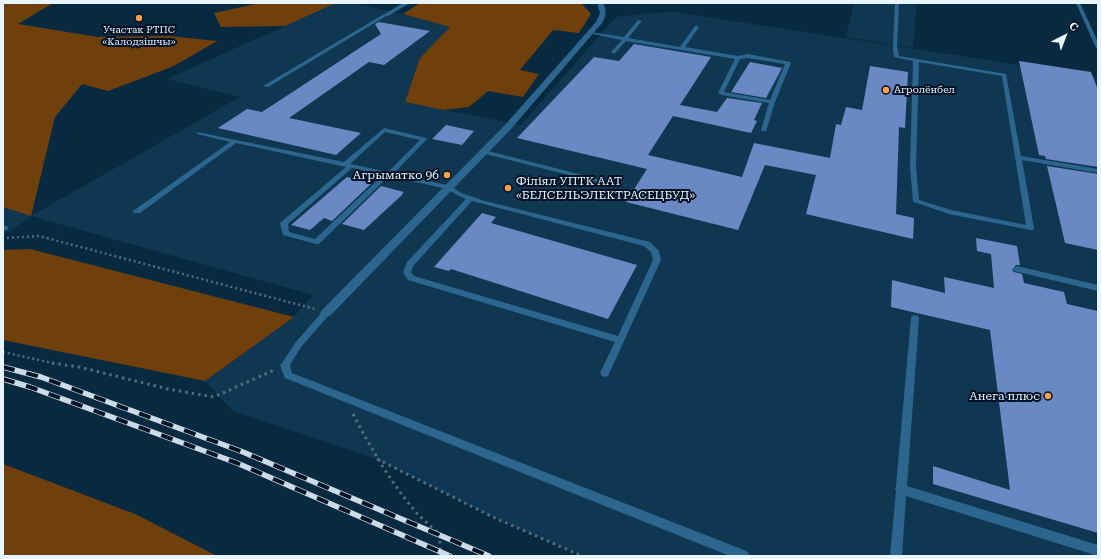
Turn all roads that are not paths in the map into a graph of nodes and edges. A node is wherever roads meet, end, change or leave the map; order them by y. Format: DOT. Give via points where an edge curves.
graph roads {
  1 [pos="407,3"];
  2 [pos="600,3"];
  3 [pos="897,3"];
  4 [pos="1078,3"];
  5 [pos="386,15"];
  6 [pos="640,22"];
  7 [pos="697,27"];
  8 [pos="590,33"];
  9 [pos="625,39"];
  10 [pos="1098,48"];
  11 [pos="681,49"];
  12 [pos="614,52"];
  13 [pos="738,58"];
  14 [pos="916,60"];
  15 [pos="266,86"];
  16 [pos="772,102"];
  17 [pos="764,130"];
  18 [pos="199,133"];
  19 [pos="235,141"];
  20 [pos="484,152"];
  21 [pos="1017,157"];
  22 [pos="348,165"];
  23 [pos="1098,171"];
  24 [pos="389,174"];
  25 [pos="612,184"];
  26 [pos="449,187"];
  27 [pos="471,198"];
  28 [pos="137,211"];
  29 [pos="1018,269"];
  30 [pos="1098,288"];
  31 [pos="326,312"];
  32 [pos="915,318"];
  33 [pos="619,340"];
  34 [pos="605,374"];
  35 [pos="900,489"];
  36 [pos="1098,551"];
  37 [pos="744,556"];
  38 [pos="896,556"];
  1 -- 5 [label="street"];
  2 -- 8 [label="street" via="604,9 604,16"];
  3 -- 14 [label="lane" via="897,57"];
  4 -- 10 [label="lane"];
  5 -- 15 [label="lane"];
  6 -- 9 [label="lane"];
  7 -- 11 [label="lane"];
  8 -- 9 [label="lane"];
  8 -- 20 [label="street"];
  9 -- 11 [label="lane"];
  9 -- 12 [label="lane"];
  11 -- 13 [label="lane"];
  13 -- 16 [label="lane" via="721,93"];
  13 -- 16 [label="lane" via="748,56 788,63"];
  14 -- 21 [label="lane" via="1004,75"];
  14 -- 21 [label="lane" via="913,167 916,201 949,212 1030,228"];
  16 -- 17 [label="lane"];
  18 -- 19 [label="lane"];
  19 -- 22 [label="lane"];
  19 -- 28 [label="lane"];
  20 -- 25 [label="lane"];
  20 -- 26 [label="street"];
  21 -- 23 [label="lane"];
  22 -- 24 [label="lane"];
  22 -- 24 [label="lane" via="384,130 424,139"];
  22 -- 24 [label="lane" via="284,223 286,232 316,242"];
  24 -- 26 [label="lane"];
  26 -- 27 [label="lane"];
  26 -- 31 [label="street"];
  27 -- 33 [label="lane" via="647,244 655,251 657,260"];
  27 -- 33 [label="lane" via="410,264 407,272 411,278"];
  29 -- 30 [label="lane"];
  31 -- 37 [label="lane" via="284,365 288,375"];
  32 -- 35 [label="lane"];
  33 -- 34 [label="lane"];
  35 -- 36 [label="lane"];
  35 -- 38 [label="lane"];
}
